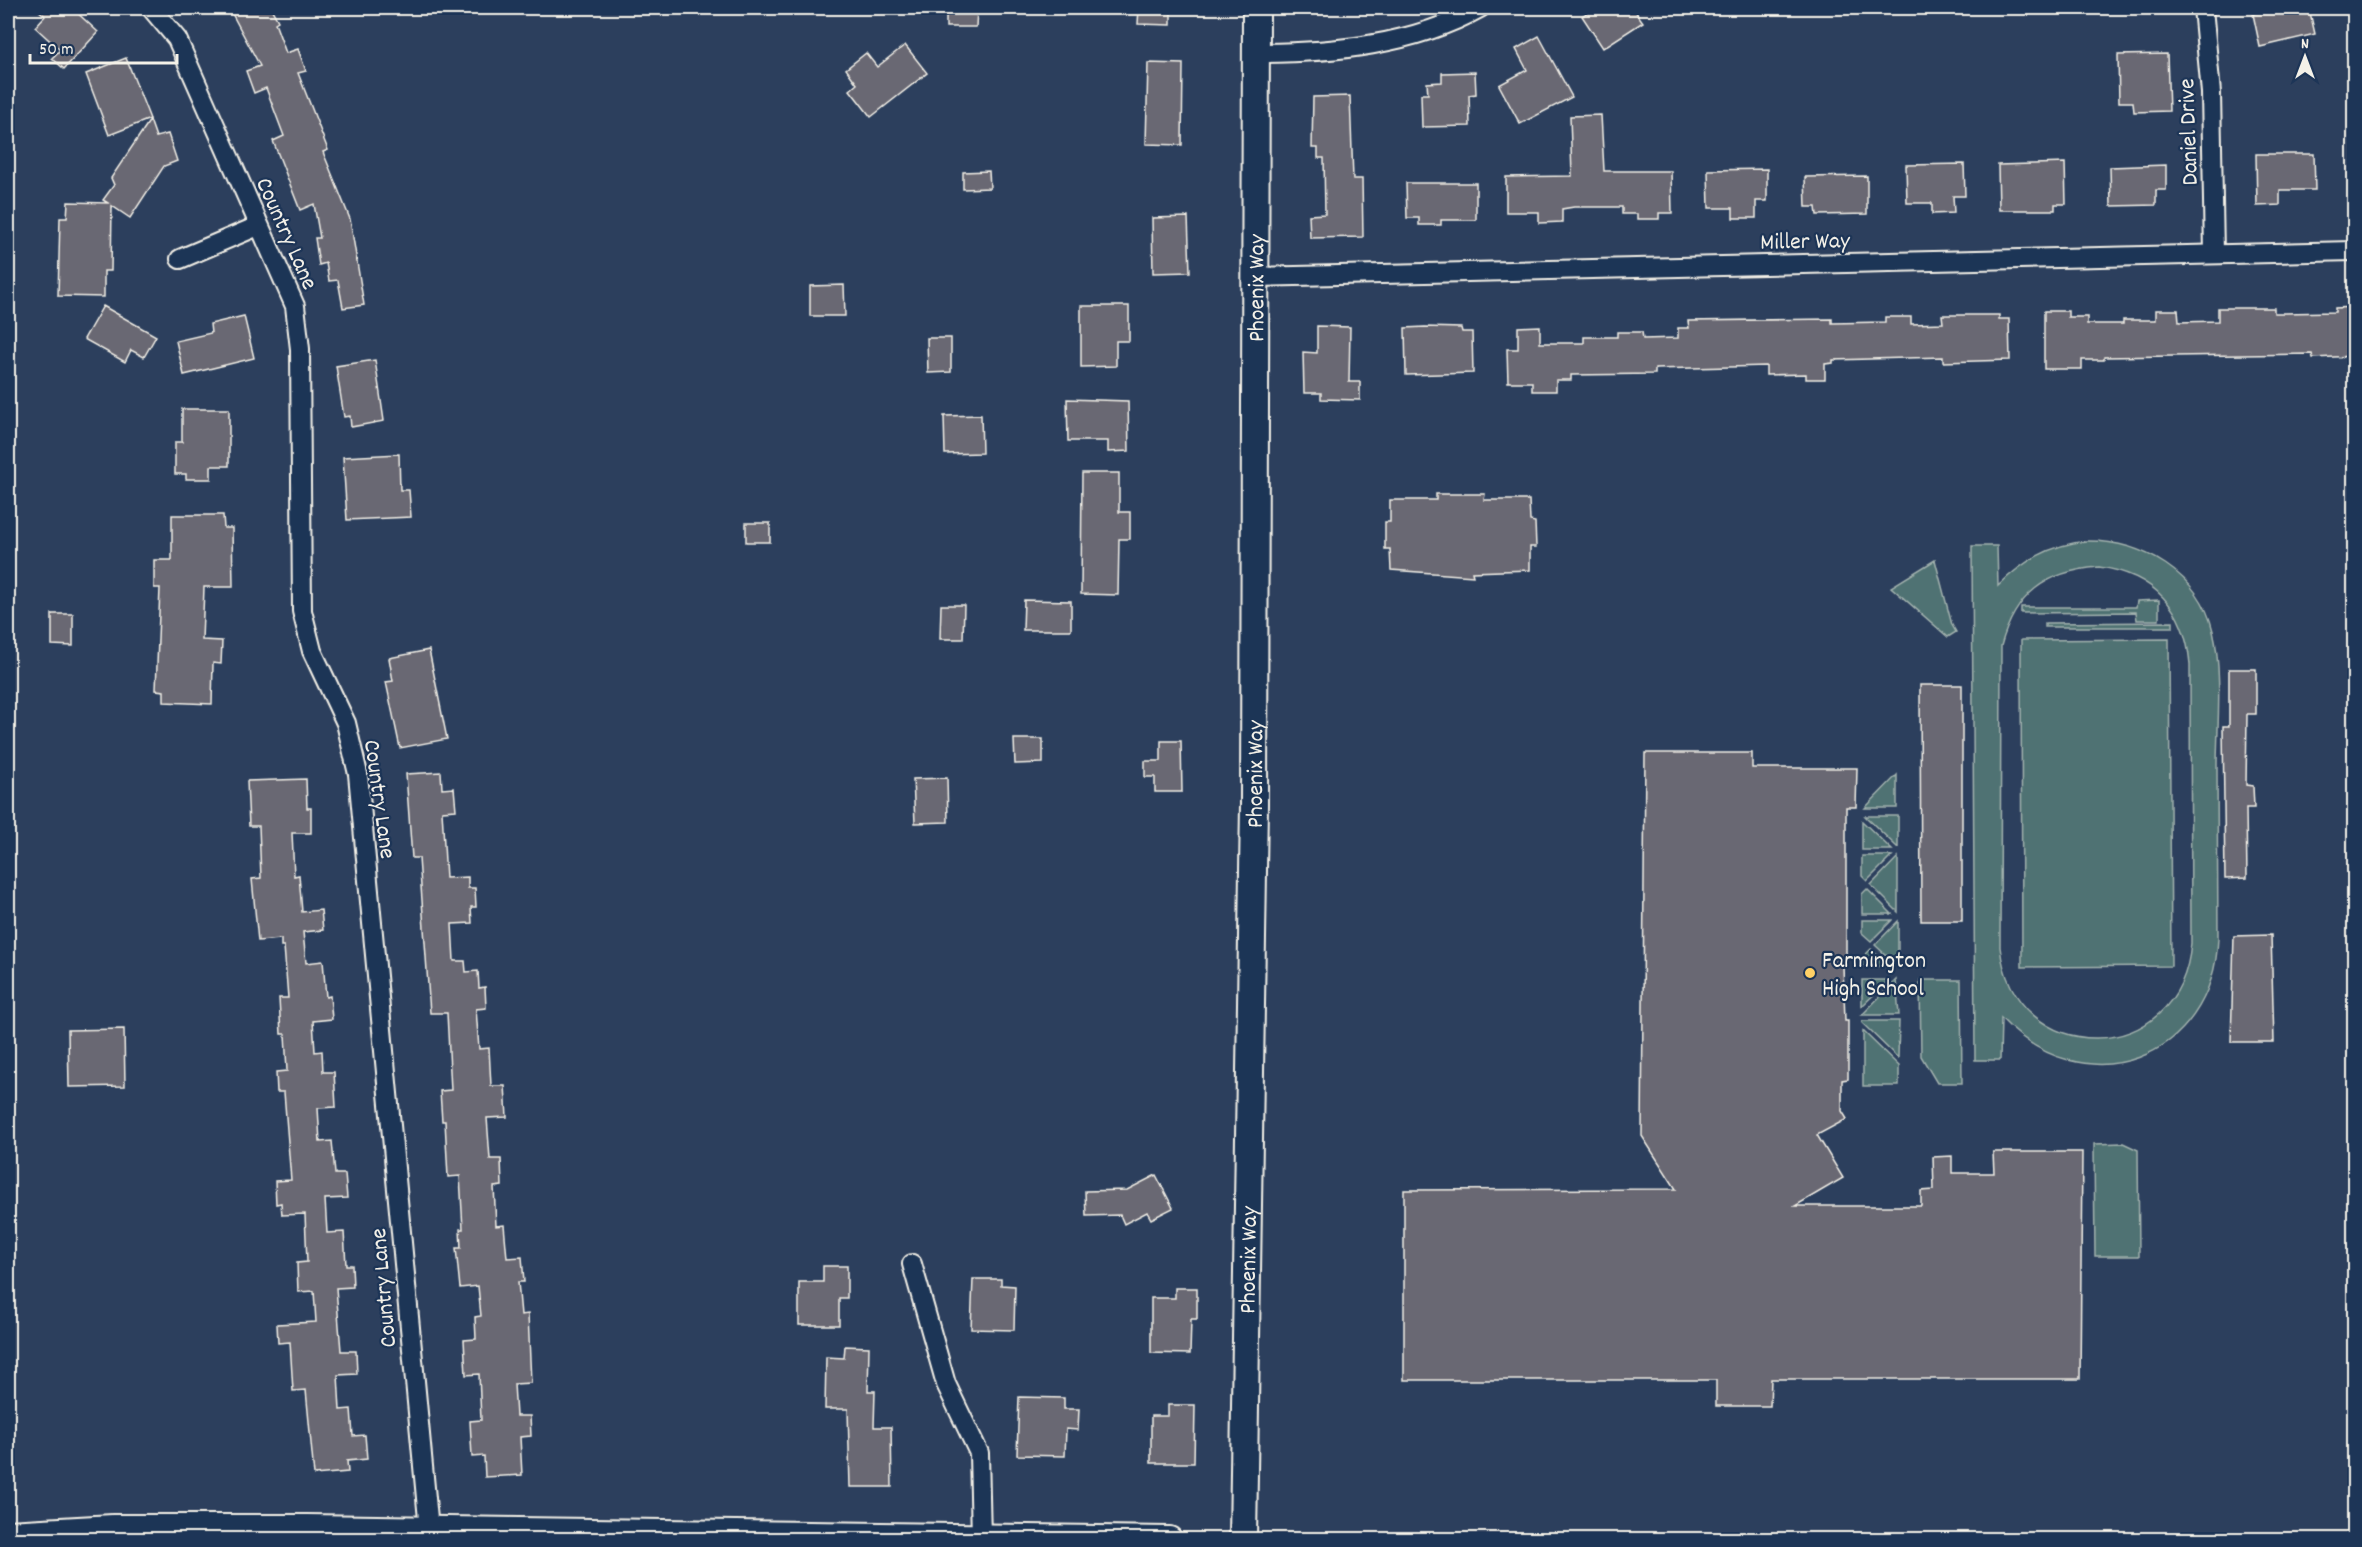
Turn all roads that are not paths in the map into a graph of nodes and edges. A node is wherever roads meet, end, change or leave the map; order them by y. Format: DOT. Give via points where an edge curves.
graph roads {
  1 [pos="151,8"];
  2 [pos="1256,8"];
  3 [pos="1480,8"];
  4 [pos="2203,8"];
  5 [pos="1257,53"];
  6 [pos="258,226"];
  7 [pos="2355,251"];
  8 [pos="2214,254"];
  9 [pos="180,259"];
  10 [pos="1256,277"];
  11 [pos="912,1264"];
  12 [pos="429,1530"];
  13 [pos="8,1534"];
  14 [pos="608,1537"];
  15 [pos="981,1538"];
  16 [pos="1169,1539"];
  17 [pos="1243,1539"];
  1 -- 6 [label="street, Country Lane" via="177,39"];
  2 -- 5 [label="street, Phoenix Way"];
  3 -- 5 [label="street" via="1450,25 1367,45"];
  4 -- 8 [label="street, Daniel Drive" via="2211,93"];
  5 -- 10 [label="street, Phoenix Way"];
  6 -- 9 [label="street"];
  6 -- 12 [label="street, Country Lane" via="295,306 300,349 302,611 312,651 346,723 358,774"];
  7 -- 8 [label="street, Miller Way"];
  8 -- 10 [label="street, Miller Way"];
  10 -- 17 [label="street, Phoenix Way" via="1254,792"];
  11 -- 15 [label="street" via="946,1384 979,1453"];
  12 -- 13 [label="street" via="113,1528"];
  12 -- 14 [label="street"];
  14 -- 15 [label="street"];
  15 -- 16 [label="street"];
}
